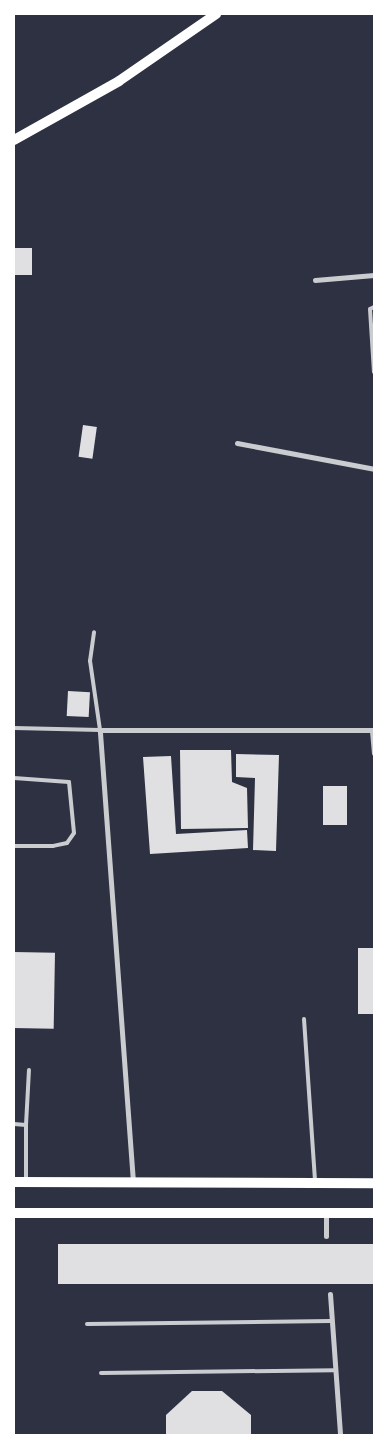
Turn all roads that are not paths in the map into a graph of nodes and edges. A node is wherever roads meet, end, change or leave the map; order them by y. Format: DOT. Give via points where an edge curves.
graph roads {
  1 [pos="216,14"];
  2 [pos="14,140"];
  3 [pos="374,275"];
  4 [pos="315,280"];
  5 [pos="374,306"];
  6 [pos="374,372"];
  7 [pos="237,443"];
  8 [pos="374,469"];
  9 [pos="94,632"];
  10 [pos="14,728"];
  11 [pos="100,730"];
  12 [pos="373,730"];
  13 [pos="374,754"];
  14 [pos="14,778"];
  15 [pos="14,846"];
  16 [pos="304,1019"];
  17 [pos="30,1070"];
  18 [pos="14,1124"];
  19 [pos="26,1125"];
  20 [pos="14,1182"];
  21 [pos="26,1182"];
  22 [pos="133,1182"];
  23 [pos="315,1183"];
  24 [pos="374,1183"];
  25 [pos="14,1212"];
  26 [pos="326,1213"];
  27 [pos="374,1213"];
  28 [pos="326,1236"];
  29 [pos="330,1294"];
  30 [pos="331,1321"];
  31 [pos="87,1324"];
  32 [pos="335,1370"];
  33 [pos="101,1372"];
  34 [pos="340,1435"];
  1 -- 2 [label="main road" via="119,81"];
  3 -- 4 [label="street"];
  5 -- 6 [label="lane" via="370,308"];
  7 -- 8 [label="street"];
  9 -- 11 [label="lane" via="90,661"];
  10 -- 11 [label="lane"];
  11 -- 12 [label="street"];
  11 -- 22 [label="street"];
  12 -- 13 [label="lane"];
  14 -- 15 [label="lane" via="69,782 74,833 67,843"];
  16 -- 23 [label="lane"];
  17 -- 19 [label="lane"];
  18 -- 19 [label="lane"];
  19 -- 21 [label="lane"];
  20 -- 21 [label="main road"];
  21 -- 22 [label="main road"];
  22 -- 23 [label="main road"];
  23 -- 24 [label="main road"];
  25 -- 26 [label="main road"];
  26 -- 27 [label="main road"];
  26 -- 28 [label="street"];
  29 -- 30 [label="street"];
  30 -- 31 [label="lane"];
  30 -- 32 [label="street"];
  32 -- 33 [label="lane"];
  32 -- 34 [label="street"];
}
